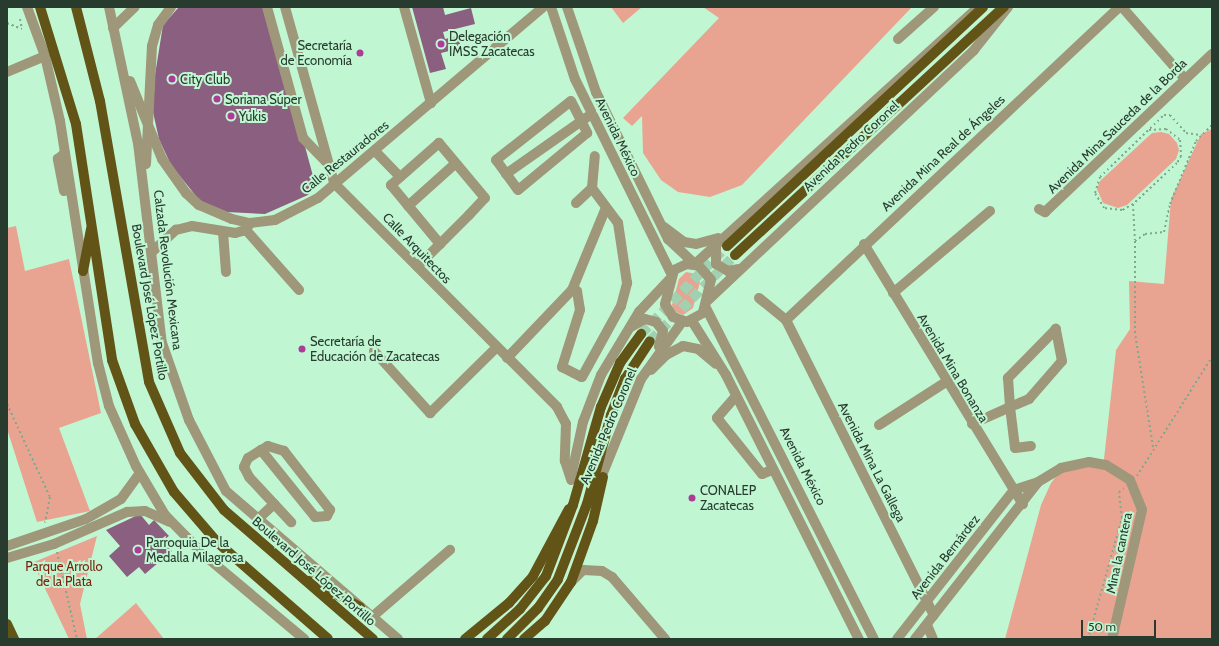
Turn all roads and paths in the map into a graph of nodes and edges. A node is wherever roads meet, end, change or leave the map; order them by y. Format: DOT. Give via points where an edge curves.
graph roads {
  1 [pos="26,7"];
  2 [pos="40,7"];
  3 [pos="76,7"];
  4 [pos="109,7"];
  5 [pos="135,7"];
  6 [pos="171,7"];
  7 [pos="267,7"];
  8 [pos="285,7"];
  9 [pos="404,7"];
  10 [pos="543,7"];
  11 [pos="551,7"];
  12 [pos="567,7"];
  13 [pos="934,7"];
  14 [pos="978,7"];
  15 [pos="983,7"];
  16 [pos="1004,7"];
  17 [pos="1008,7"];
  18 [pos="1120,7"];
  19 [pos="7,23"];
  20 [pos="114,28"];
  21 [pos="22,29"];
  22 [pos="898,40"];
  23 [pos="119,53"];
  24 [pos="1212,54"];
  25 [pos="45,56"];
  26 [pos="7,72"];
  27 [pos="1185,79"];
  28 [pos="431,103"];
  29 [pos="592,115"];
  30 [pos="581,120"];
  31 [pos="146,123"];
  32 [pos="1212,125"];
  33 [pos="1149,130"];
  34 [pos="1200,135"];
  35 [pos="375,151"];
  36 [pos="594,156"];
  37 [pos="456,163"];
  38 [pos="329,166"];
  39 [pos="506,174"];
  40 [pos="400,177"];
  41 [pos="334,183"];
  42 [pos="144,186"];
  43 [pos="592,188"];
  44 [pos="576,203"];
  45 [pos="1132,204"];
  46 [pos="408,206"];
  47 [pos="605,210"];
  48 [pos="1039,210"];
  49 [pos="990,211"];
  50 [pos="92,219"];
  51 [pos="661,224"];
  52 [pos="248,226"];
  53 [pos="732,227"];
  54 [pos="223,232"];
  55 [pos="1135,241"];
  56 [pos="724,242"];
  57 [pos="440,244"];
  58 [pos="864,244"];
  59 [pos="152,252"];
  60 [pos="735,255"];
  61 [pos="695,264"];
  62 [pos="417,266"];
  63 [pos="738,269"];
  64 [pos="83,271"];
  65 [pos="226,272"];
  66 [pos="671,277"];
  67 [pos="299,290"];
  68 [pos="572,290"];
  69 [pos="893,293"];
  70 [pos="760,298"];
  71 [pos="706,304"];
  72 [pos="786,320"];
  73 [pos="687,321"];
  74 [pos="624,334"];
  75 [pos="641,334"];
  76 [pos="650,341"];
  77 [pos="496,348"];
  78 [pos="374,351"];
  79 [pos="1212,357"];
  80 [pos="507,358"];
  81 [pos="652,359"];
  82 [pos="726,375"];
  83 [pos="641,379"];
  84 [pos="946,382"];
  85 [pos="736,396"];
  86 [pos="7,404"];
  87 [pos="1010,407"];
  88 [pos="972,424"];
  89 [pos="879,425"];
  90 [pos="1031,446"];
  91 [pos="1153,447"];
  92 [pos="261,450"];
  93 [pos="772,470"];
  94 [pos="140,473"];
  95 [pos="603,477"];
  96 [pos="571,480"];
  97 [pos="1038,482"];
  98 [pos="1129,485"];
  99 [pos="1014,490"];
  100 [pos="576,493"];
  101 [pos="274,504"];
  102 [pos="587,504"];
  103 [pos="1022,504"];
  104 [pos="573,505"];
  105 [pos="258,519"];
  106 [pos="291,522"];
  107 [pos="172,523"];
  108 [pos="45,535"];
  109 [pos="7,546"];
  110 [pos="49,546"];
  111 [pos="450,550"];
  112 [pos="7,558"];
  113 [pos="280,561"];
  114 [pos="570,582"];
  115 [pos="927,601"];
  116 [pos="360,607"];
  117 [pos="934,616"];
  118 [pos="303,617"];
  119 [pos="372,617"];
  120 [pos="7,624"];
  121 [pos="927,625"];
  122 [pos="14,639"];
  123 [pos="78,639"];
  124 [pos="304,639"];
  125 [pos="320,639"];
  126 [pos="328,639"];
  127 [pos="373,639"];
  128 [pos="398,639"];
  129 [pos="465,639"];
  130 [pos="486,639"];
  131 [pos="507,639"];
  132 [pos="524,639"];
  133 [pos="665,639"];
  134 [pos="859,639"];
  135 [pos="874,639"];
  136 [pos="897,639"];
  137 [pos="915,639"];
  138 [pos="933,639"];
  139 [pos="1088,639"];
  140 [pos="1112,639"];
  1 -- 25 [label="street"];
  2 -- 50 [label="main road" via="76,124"];
  3 -- 113 [label="main road, Boulevard José López Portillo" via="100,101 150,382 180,453 224,510"];
  4 -- 20 [label="street, Calzada Revolución Mexicana"];
  5 -- 20 [label="street"];
  6 -- 31 [label="street" via="158,25 152,46"];
  7 -- 38 [label="street" via="303,138"];
  8 -- 38 [label="street, Calle Arquitectos"];
  9 -- 28 [label="street"];
  10 -- 28 [label="street, Calle Restauradores"];
  11 -- 29 [label="street, Avenida México" via="561,47"];
  12 -- 51 [label="street, Avenida México" via="596,92"];
  13 -- 22 [label="street"];
  14 -- 53 [label="street, Avenida Pedro Coronel"];
  15 -- 56 [label="main road, Avenida Pedro Coronel"];
  16 -- 60 [label="main road, Avenida Pedro Coronel"];
  17 -- 63 [label="street, Avenida Pedro Coronel" via="974,50"];
  18 -- 27 [label="street"];
  18 -- 58 [label="street, Avenida Mina Real de Ángeles"];
  19 -- 21 [label="path"];
  20 -- 23 [label="street, Calzada Revolución Mexicana"];
  23 -- 31 [label="street, Calle Restauradores"];
  23 -- 42 [label="street, Calzada Revolución Mexicana"];
  24 -- 27 [label="street, Avenida Mina Sauceda de la Borda"];
  25 -- 26 [label="street"];
  25 -- 64 [label="street" via="65,153"];
  27 -- 48 [label="street, Avenida Mina Sauceda de la Borda" via="1045,212"];
  28 -- 35 [label="street, Calle Restauradores"];
  29 -- 30 [label="street"];
  29 -- 66 [label="street, Avenida México"];
  30 -- 39 [label="street"];
  30 -- 39 [label="street" via="587,133 518,190"];
  30 -- 39 [label="street" via="571,101 496,160"];
  31 -- 42 [label="street"];
  31 -- 52 [label="street, Calle Restauradores" via="162,159 186,193 214,213"];
  32 -- 34 [label="path"];
  33 -- 34 [label="path" via="1167,114 1186,133"];
  33 -- 45 [label="path" via="1166,128 1174,133 1180,140 1182,156"];
  33 -- 45 [label="path" via="1095,185 1098,201 1104,208 1122,210"];
  34 -- 55 [label="path" via="1170,204 1166,228 1160,234 1138,237"];
  35 -- 40 [label="street"];
  35 -- 41 [label="street, Calle Restauradores"];
  36 -- 43 [label="street"];
  37 -- 40 [label="street" via="439,143"];
  37 -- 46 [label="street"];
  37 -- 57 [label="street" via="485,198"];
  38 -- 41 [label="street, Calle Arquitectos"];
  40 -- 46 [label="street" via="391,185"];
  41 -- 52 [label="street, Calle Restauradores" via="298,210 275,220"];
  41 -- 62 [label="street, Calle Arquitectos"];
  42 -- 59 [label="street, Calzada Revolución Mexicana"];
  43 -- 44 [label="street"];
  43 -- 47 [label="street"];
  45 -- 55 [label="path"];
  46 -- 57 [label="street"];
  47 -- 68 [label="street"];
  47 -- 68 [label="street" via="618,223 627,283 621,306 582,378 562,367 580,310 577,291"];
  49 -- 69 [label="street"];
  50 -- 64 [label="main road"];
  50 -- 118 [label="main road" via="112,360 135,424 174,492 212,537"];
  51 -- 53 [label="street" via="672,235 696,244 709,243"];
  51 -- 61 [label="street, Avenida México" via="673,247"];
  52 -- 54 [label="street"];
  52 -- 67 [label="street"];
  53 -- 56 [label="street, Avenida Pedro Coronel"];
  54 -- 59 [label="street" via="192,226 176,230"];
  54 -- 65 [label="street"];
  55 -- 91 [label="path" via="1135,333"];
  56 -- 61 [label="street, Avenida Pedro Coronel"];
  56 -- 63 [label="street" via="714,250 716,264 728,272"];
  57 -- 62 [label="street"];
  58 -- 69 [label="street, Avenida Mina Bonanza"];
  58 -- 72 [label="street, Avenida Mina Real de Ángeles"];
  59 -- 105 [label="street, Calzada Revolución Mexicana" via="162,343 173,380 217,478"];
  61 -- 66 [label="street" via="676,267"];
  61 -- 71 [label="street" via="711,280"];
  62 -- 77 [label="street, Calle Arquitectos"];
  63 -- 71 [label="street, Avenida Pedro Coronel"];
  64 -- 94 [label="street" via="98,363 109,406"];
  66 -- 73 [label="street" via="665,304 673,317"];
  66 -- 74 [label="street, Avenida Pedro Coronel"];
  68 -- 80 [label="street"];
  69 -- 84 [label="street, Avenida Mina Bonanza"];
  70 -- 72 [label="street"];
  71 -- 73 [label="street" via="703,313"];
  71 -- 135 [label="street, Avenida México"];
  72 -- 115 [label="street, Avenida Mina La Gallega"];
  73 -- 81 [label="street, Avenida Pedro Coronel"];
  73 -- 82 [label="street"];
  74 -- 81 [label="street" via="639,321 656,322 663,335"];
  74 -- 96 [label="street, Avenida Pedro Coronel" via="590,400"];
  75 -- 100 [label="main road, Avenida Pedro Coronel" via="620,363 601,407"];
  76 -- 102 [label="main road, Avenida Pedro Coronel" via="625,379 611,415"];
  77 -- 78 [label="street" via="430,412"];
  77 -- 80 [label="street, Calle Arquitectos"];
  79 -- 91 [label="path"];
  80 -- 96 [label="street, Calle Arquitectos" via="557,407 566,424 565,462"];
  81 -- 83 [label="street, Avenida Pedro Coronel"];
  82 -- 83 [label="street" via="704,353 683,346 666,355"];
  82 -- 85 [label="street"];
  83 -- 95 [label="street, Avenida Pedro Coronel"];
  84 -- 88 [label="street, Avenida Mina Bonanza"];
  84 -- 89 [label="street"];
  85 -- 93 [label="street"];
  85 -- 93 [label="street" via="717,418 762,474"];
  86 -- 108 [label="path" via="50,497"];
  87 -- 87 [label="street" via="1029,399 1062,361 1056,329 1008,378"];
  87 -- 88 [label="street"];
  87 -- 90 [label="street" via="1014,448"];
  88 -- 99 [label="street, Avenida Mina Bonanza"];
  91 -- 98 [label="path"];
  92 -- 92 [label="street" via="277,446 284,451 327,504 327,516 315,517"];
  92 -- 101 [label="street" via="248,458 244,467 249,477"];
  93 -- 134 [label="street"];
  94 -- 107 [label="street"];
  94 -- 108 [label="street" via="121,499 86,519"];
  95 -- 102 [label="street, Avenida Pedro Coronel"];
  95 -- 114 [label="main road" via="593,521"];
  96 -- 100 [label="street, Avenida Pedro Coronel"];
  97 -- 98 [label="street, Mina la cantera" via="1061,468 1089,462 1119,471"];
  97 -- 99 [label="street"];
  97 -- 103 [label="street"];
  98 -- 139 [label="path" via="1119,492 1122,518"];
  98 -- 140 [label="street, Mina la cantera" via="1142,510 1141,524"];
  99 -- 103 [label="street, Avenida Mina Bonanza"];
  99 -- 115 [label="street, Avenida Bernárdez"];
  100 -- 104 [label="main road, Avenida Pedro Coronel"];
  101 -- 105 [label="street"];
  101 -- 106 [label="street"];
  102 -- 131 [label="main road, Avenida Pedro Coronel" via="558,579"];
  103 -- 117 [label="street"];
  104 -- 129 [label="main road" via="561,520 533,576 509,602"];
  104 -- 130 [label="main road, Avenida Pedro Coronel" via="546,576 506,622"];
  105 -- 116 [label="street, Calzada Revolución Mexicana"];
  107 -- 110 [label="street" via="145,512 127,512"];
  107 -- 124 [label="street"];
  108 -- 109 [label="street"];
  108 -- 110 [label="street"];
  110 -- 112 [label="street"];
  110 -- 123 [label="path" via="62,562"];
  111 -- 119 [label="street"];
  113 -- 116 [label="main road"];
  113 -- 127 [label="main road, Boulevard José López Portillo"];
  114 -- 132 [label="main road" via="545,622"];
  114 -- 133 [label="street" via="583,570 602,571 612,578"];
  115 -- 117 [label="street, Avenida Mina La Gallega"];
  115 -- 136 [label="street, Avenida Bernárdez"];
  116 -- 119 [label="street, Calzada Revolución Mexicana"];
  117 -- 121 [label="street"];
  118 -- 125 [label="main road"];
  118 -- 126 [label="main road"];
  119 -- 128 [label="street, Calzada Revolución Mexicana"];
  120 -- 122 [label="main road"];
  121 -- 137 [label="street"];
  121 -- 138 [label="street"];
}
